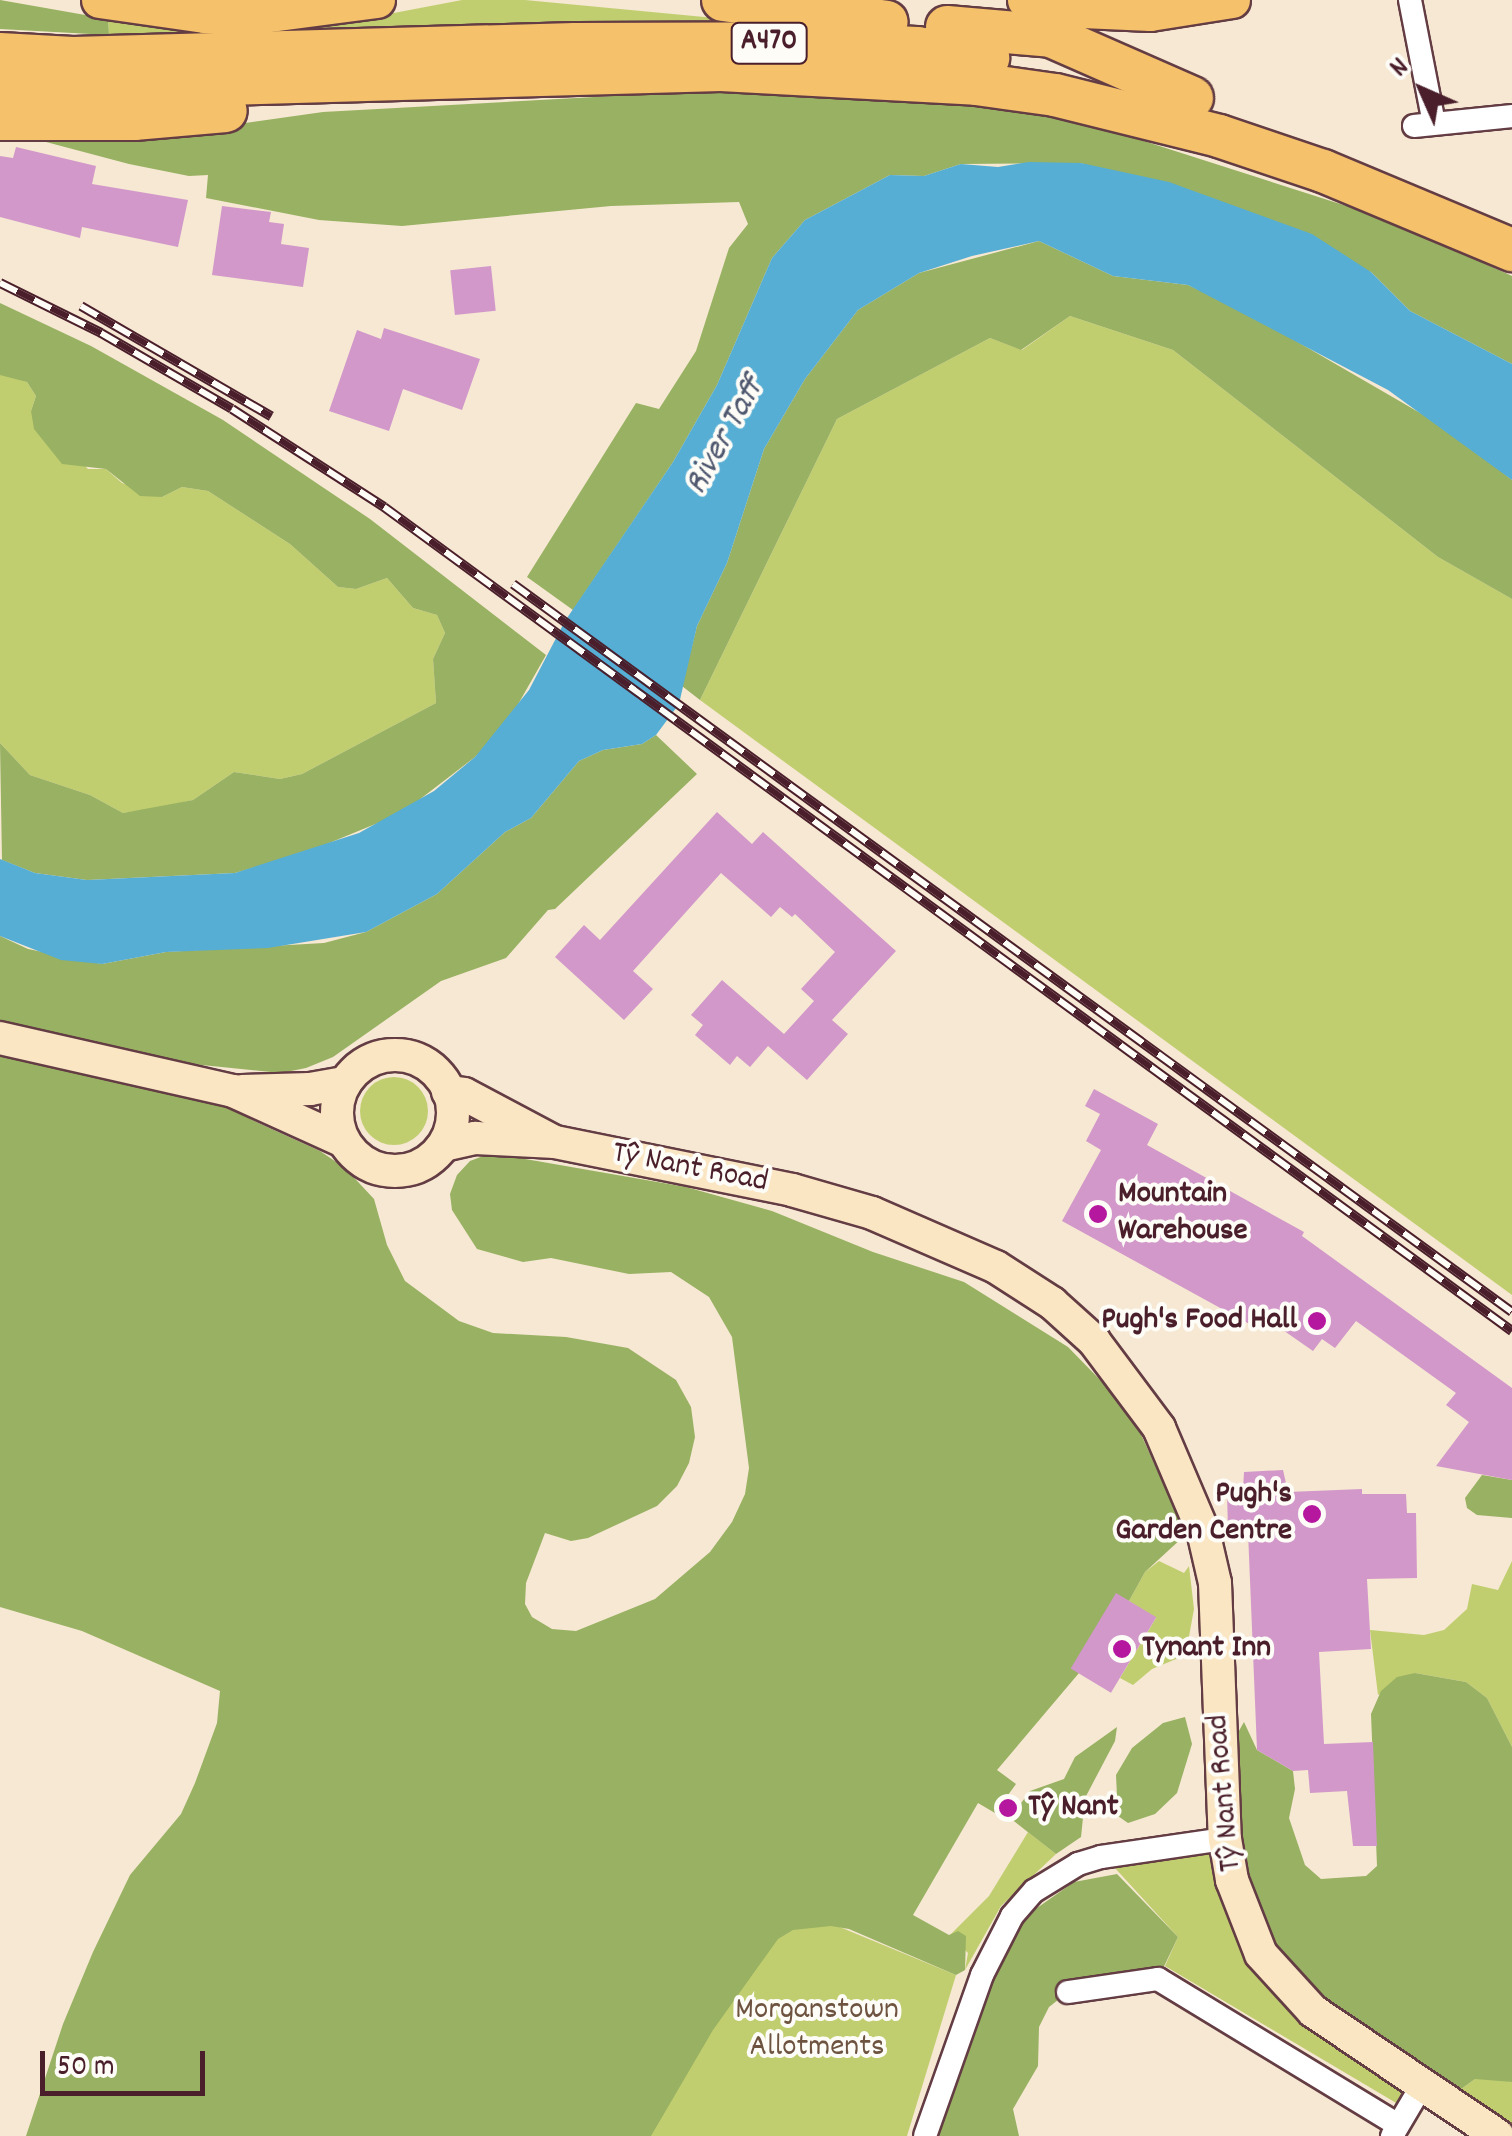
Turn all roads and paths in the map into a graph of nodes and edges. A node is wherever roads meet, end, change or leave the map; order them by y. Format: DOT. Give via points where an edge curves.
graph roads {
  1 [pos="98,0"];
  2 [pos="377,0"];
  3 [pos="724,0"];
  4 [pos="1025,0"];
  5 [pos="1232,0"];
  6 [pos="1410,0"];
  7 [pos="0,54"];
  8 [pos="368,82"];
  9 [pos="0,84"];
  10 [pos="1192,98"];
  11 [pos="1512,116"];
  12 [pos="0,119"];
  13 [pos="1512,218"];
  14 [pos="1512,250"];
  15 [pos="0,1038"];
  16 [pos="345,1082"];
  17 [pos="233,1091"];
  18 [pos="448,1092"];
  19 [pos="343,1141"];
  20 [pos="555,1142"];
  21 [pos="444,1145"];
  22 [pos="1226,1840"];
  23 [pos="1068,1992"];
  24 [pos="1421,2087"];
  25 [pos="1395,2130"];
  26 [pos="925,2136"];
  27 [pos="1498,2136"];
  1 -- 2 [label="main road" via="256,16"];
  3 -- 10 [label="highway" via="1052,36"];
  4 -- 5 [label="main road" via="1150,13"];
  6 -- 11 [label="street" via="1424,125"];
  7 -- 10 [label="highway, A470" via="809,43 966,54"];
  8 -- 9 [label="highway, A470"];
  8 -- 12 [label="highway" via="232,110 134,119"];
  8 -- 14 [label="highway, A470" via="721,70 900,76 1055,95 1219,136"];
  10 -- 13 [label="highway, A470"];
  15 -- 17 [label="main road, Tŷ Nant Road"];
  16 -- 17 [label="main road, Tŷ Nant Road"];
  16 -- 18 [label="main road, Tŷ Nant Road" via="358,1067 394,1054 432,1068"];
  16 -- 19 [label="main road" via="337,1112"];
  17 -- 19 [label="main road, Tŷ Nant Road"];
  18 -- 20 [label="main road, Tŷ Nant Road"];
  18 -- 21 [label="main road" via="452,1126"];
  19 -- 21 [label="main road, Tŷ Nant Road" via="372,1167 392,1172 412,1169"];
  20 -- 21 [label="main road, Tŷ Nant Road" via="476,1138"];
  20 -- 22 [label="main road, Tŷ Nant Road" via="872,1213 996,1267 1052,1303 1094,1341 1159,1428 1203,1531 1215,1583"];
  22 -- 24 [label="main road, Tŷ Nant Road" via="1245,1922 1261,1954 1313,2011"];
  22 -- 26 [label="street" via="1101,1857 1034,1890 1012,1916 982,1976"];
  23 -- 25 [label="street" via="1158,1979"];
  24 -- 25 [label="street"];
  24 -- 27 [label="main road, Tŷ Nant Road"];
}
